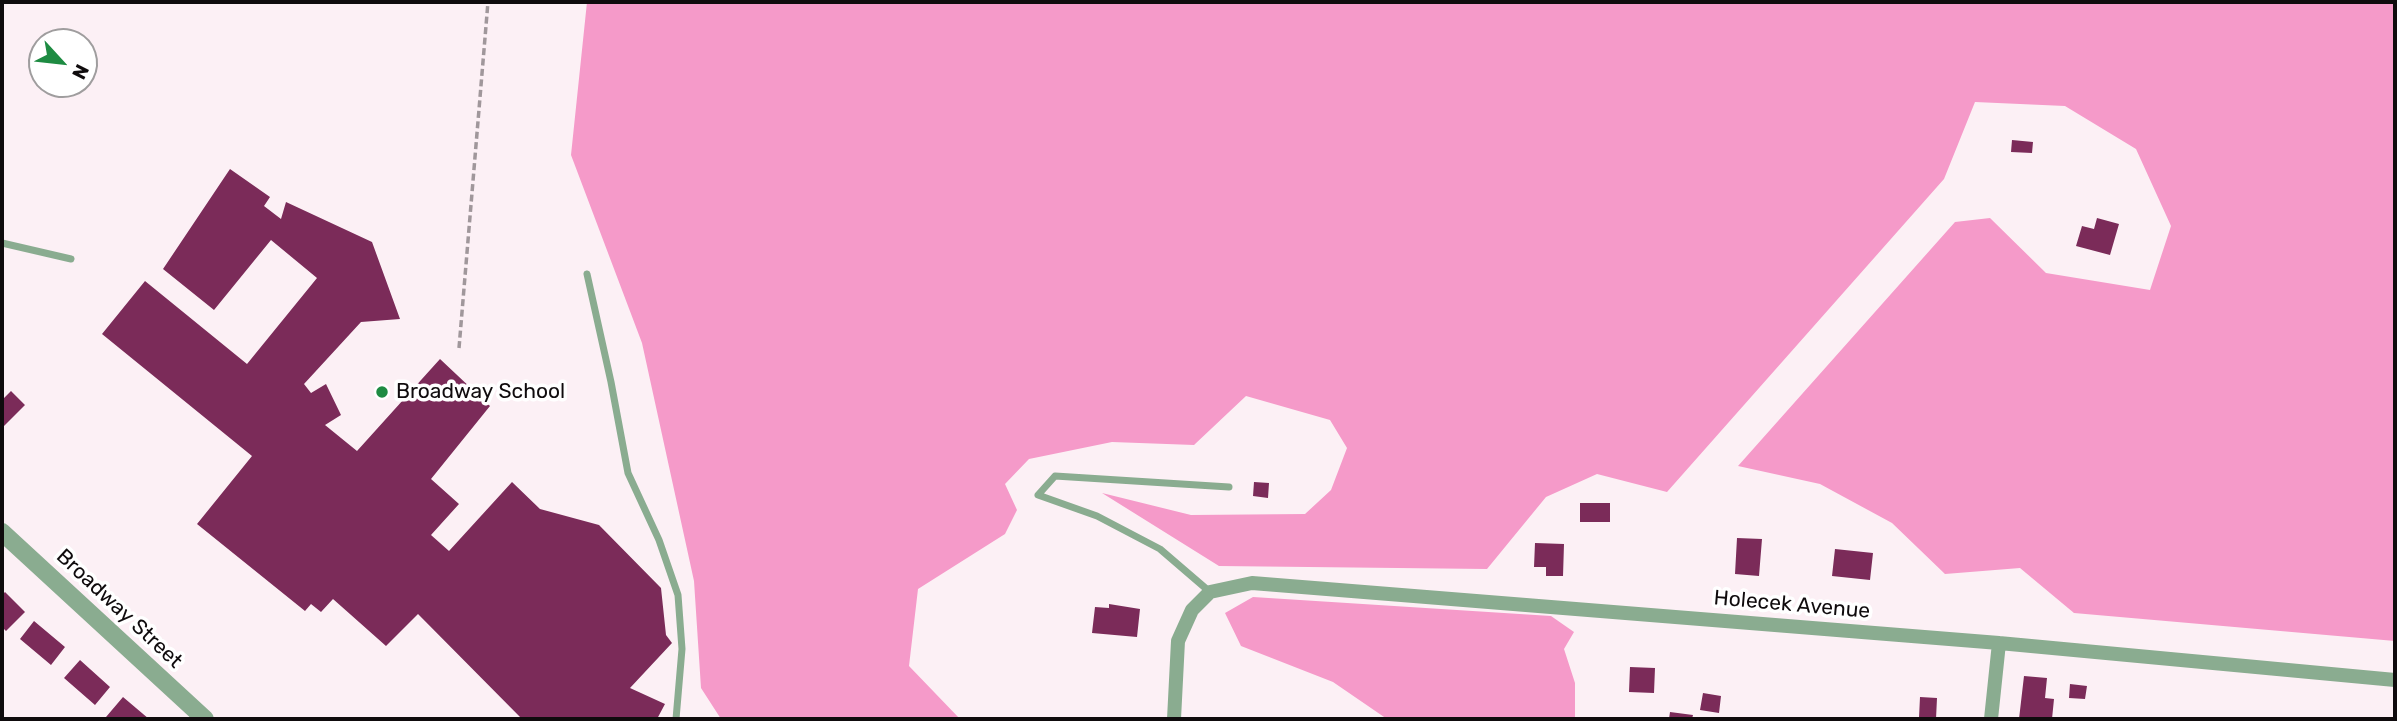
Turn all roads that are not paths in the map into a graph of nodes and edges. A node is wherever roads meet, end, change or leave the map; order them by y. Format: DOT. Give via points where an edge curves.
graph roads {
  1 [pos="2,243"];
  2 [pos="71,259"];
  3 [pos="587,274"];
  4 [pos="1229,487"];
  5 [pos="2,532"];
  6 [pos="1210,592"];
  7 [pos="1999,643"];
  8 [pos="2395,680"];
  9 [pos="205,719"];
  10 [pos="676,719"];
  11 [pos="1174,719"];
  12 [pos="1992,719"];
  1 -- 2 [label="lane"];
  3 -- 10 [label="lane" via="628,473 678,595 682,649"];
  4 -- 6 [label="lane" via="1055,476 1038,495 1097,516 1160,549"];
  5 -- 9 [label="street, Broadway Street"];
  6 -- 7 [label="street, Holecek Avenue" via="1252,583"];
  6 -- 11 [label="street" via="1192,610 1178,641"];
  7 -- 8 [label="street, Holecek Avenue"];
  7 -- 12 [label="street"];
}
